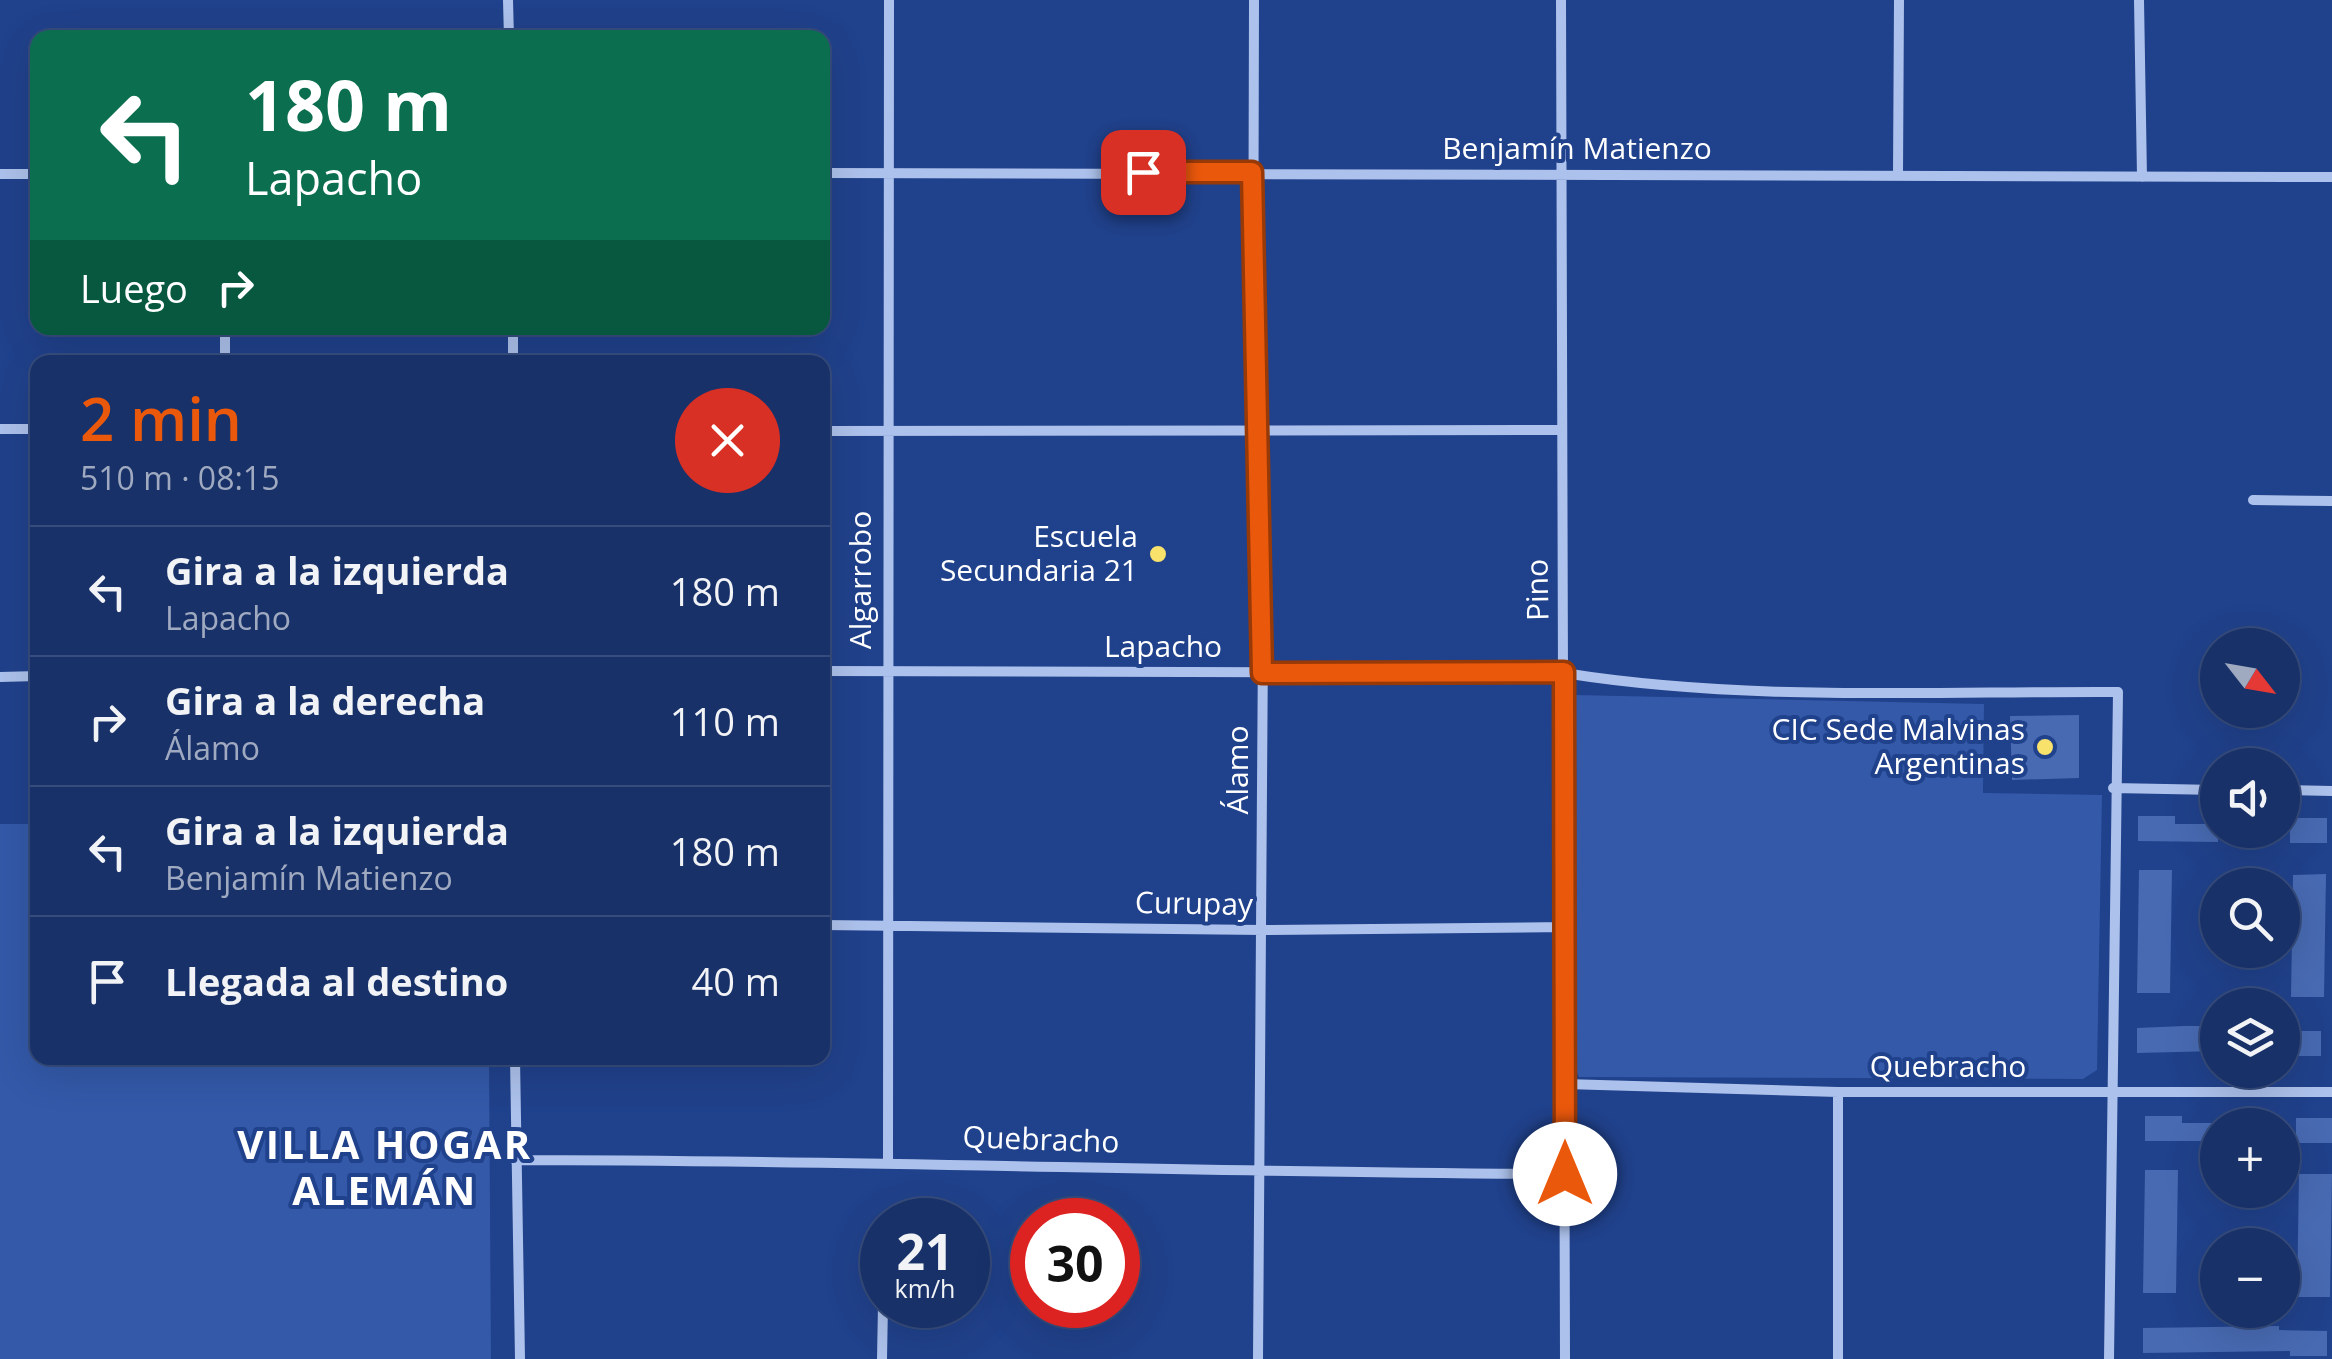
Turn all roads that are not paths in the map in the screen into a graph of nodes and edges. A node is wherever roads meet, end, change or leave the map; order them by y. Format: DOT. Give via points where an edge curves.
graph roads {
  1 [pos="508,0"];
  2 [pos="889,0"];
  3 [pos="1254,0"];
  4 [pos="1561,0"];
  5 [pos="1898,0"];
  6 [pos="2139,0"];
  7 [pos="509,30"];
  8 [pos="889,172"];
  9 [pos="1252,172"];
  10 [pos="830,173"];
  11 [pos="0,174"];
  12 [pos="30,174"];
  13 [pos="1562,174"];
  14 [pos="1898,175"];
  15 [pos="2142,177"];
  16 [pos="2332,178"];
  17 [pos="0,429"];
  18 [pos="30,429"];
  19 [pos="1256,430"];
  20 [pos="1560,430"];
  21 [pos="830,431"];
  22 [pos="886,432"];
  23 [pos="2253,500"];
  24 [pos="2332,501"];
  25 [pos="830,671"];
  26 [pos="886,671"];
  27 [pos="1564,672"];
  28 [pos="1262,673"];
  29 [pos="0,676"];
  30 [pos="30,676"];
  31 [pos="2113,788"];
  32 [pos="2200,790"];
  33 [pos="2300,790"];
  34 [pos="2332,791"];
  35 [pos="886,925"];
  36 [pos="830,926"];
  37 [pos="1564,926"];
  38 [pos="1264,930"];
  39 [pos="515,1065"];
  40 [pos="1565,1084"];
  41 [pos="2111,1091"];
  42 [pos="1838,1092"];
  43 [pos="2332,1092"];
  44 [pos="515,1160"];
  45 [pos="888,1160"];
  46 [pos="1259,1173"];
  47 [pos="1565,1174"];
  48 [pos="883,1328"];
  49 [pos="520,1359"];
  50 [pos="882,1359"];
  51 [pos="1258,1359"];
  52 [pos="1566,1359"];
  53 [pos="1838,1359"];
  54 [pos="2109,1359"];
  1 -- 7 [label="street"];
  2 -- 8 [label="street, Algarrobo"];
  3 -- 9 [label="street, Álamo"];
  4 -- 13 [label="street, Pino"];
  5 -- 14 [label="street"];
  6 -- 15 [label="street"];
  8 -- 9 [label="street, Benjamín Matienzo"];
  8 -- 10 [label="street, Benjamín Matienzo"];
  8 -- 22 [label="street, Algarrobo"];
  9 -- 13 [label="street, Benjamín Matienzo"];
  9 -- 19 [label="street, Álamo"];
  11 -- 12 [label="street"];
  13 -- 14 [label="street, Benjamín Matienzo"];
  13 -- 20 [label="street, Pino"];
  14 -- 15 [label="street, Benjamín Matienzo"];
  15 -- 16 [label="street, Benjamín Matienzo"];
  17 -- 18 [label="street"];
  19 -- 20 [label="street"];
  19 -- 22 [label="street"];
  19 -- 28 [label="street, Álamo"];
  20 -- 27 [label="street, Pino"];
  21 -- 22 [label="street"];
  22 -- 26 [label="street, Algarrobo"];
  23 -- 24 [label="street"];
  25 -- 26 [label="street, Lapacho"];
  26 -- 28 [label="street, Lapacho"];
  26 -- 35 [label="street, Algarrobo"];
  27 -- 28 [label="street, Lapacho"];
  27 -- 31 [label="street, Lapacho" via="1708,688 2118,692"];
  27 -- 37 [label="street, Pino"];
  28 -- 38 [label="street, Álamo"];
  29 -- 30 [label="street"];
  31 -- 32 [label="street"];
  31 -- 41 [label="street"];
  33 -- 34 [label="street"];
  35 -- 36 [label="street, Curupay"];
  35 -- 38 [label="street, Curupay"];
  35 -- 45 [label="street, Algarrobo"];
  37 -- 38 [label="street, Curupay"];
  37 -- 40 [label="street, Pino"];
  38 -- 46 [label="street, Álamo"];
  39 -- 44 [label="street"];
  40 -- 42 [label="street, Quebracho"];
  40 -- 47 [label="street, Pino"];
  41 -- 42 [label="street, Quebracho"];
  41 -- 43 [label="street, Quebracho"];
  41 -- 54 [label="street"];
  42 -- 53 [label="street"];
  44 -- 45 [label="street, Quebracho"];
  44 -- 49 [label="street"];
  45 -- 46 [label="street, Quebracho"];
  46 -- 47 [label="street, Quebracho"];
  46 -- 51 [label="street, Álamo"];
  47 -- 52 [label="street, Pino"];
  48 -- 50 [label="street"];
}
